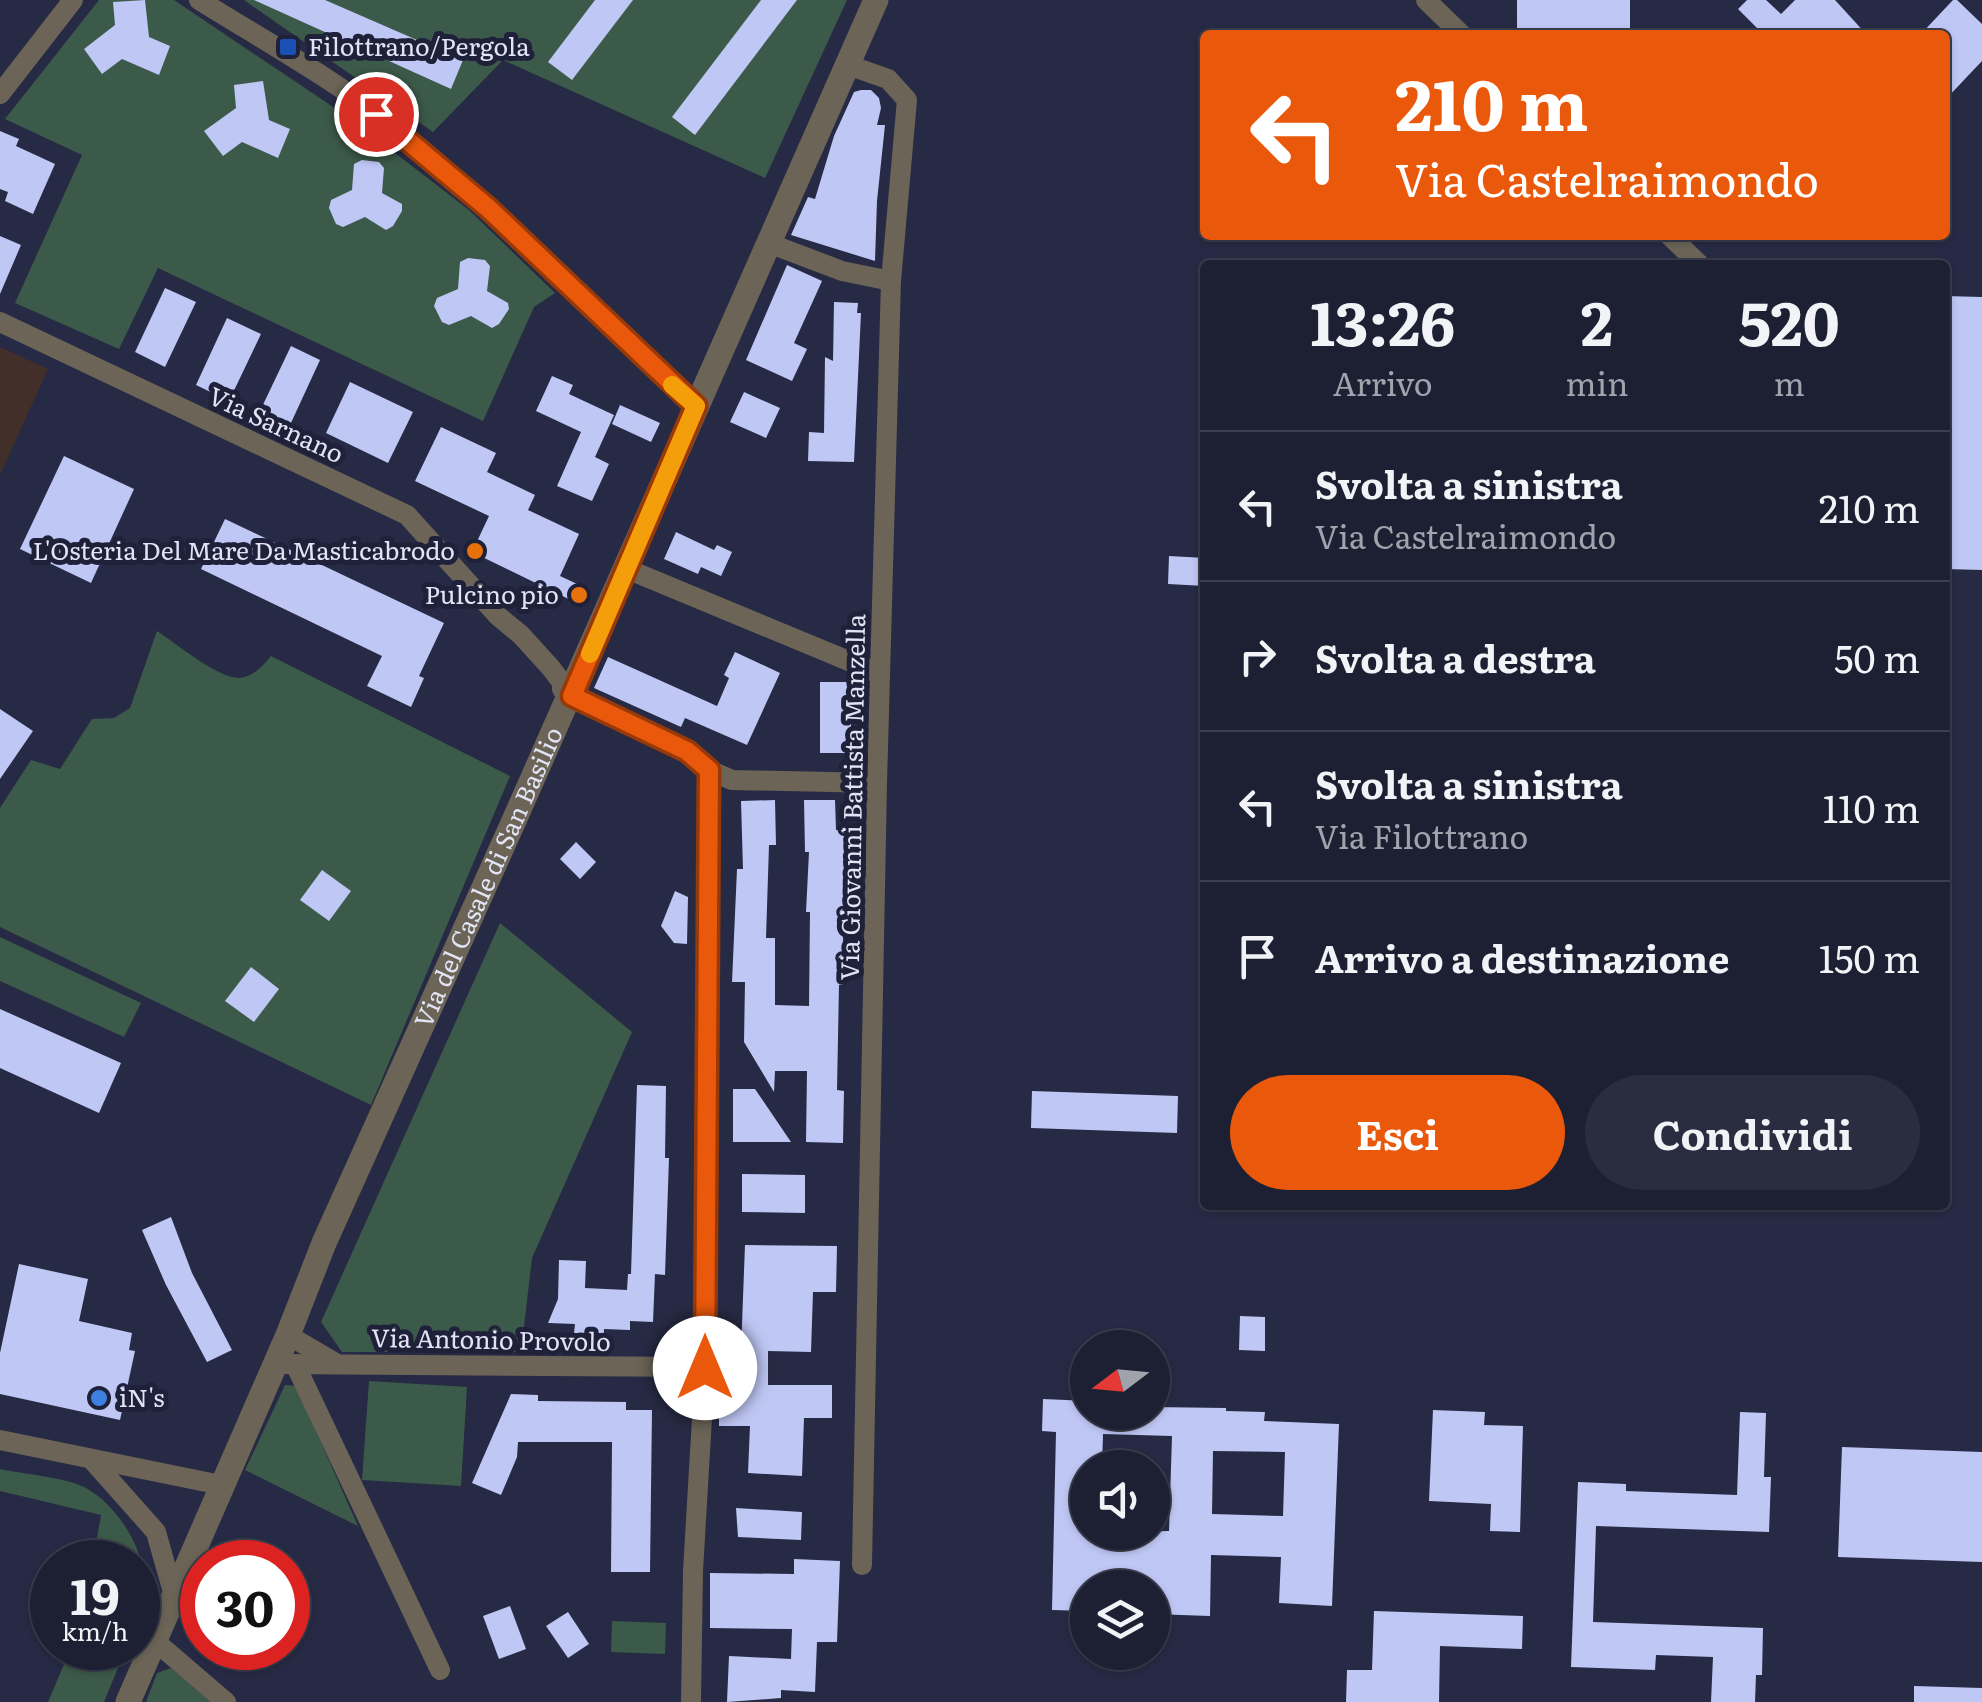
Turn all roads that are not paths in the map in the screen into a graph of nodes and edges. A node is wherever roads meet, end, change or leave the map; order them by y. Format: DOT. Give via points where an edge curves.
graph roads {
  1 [pos="73,0"];
  2 [pos="876,0"];
  3 [pos="1426,0"];
  4 [pos="207,2"];
  5 [pos="1457,30"];
  6 [pos="848,64"];
  7 [pos="0,94"];
  8 [pos="1674,240"];
  9 [pos="770,244"];
  10 [pos="1695,260"];
  11 [pos="891,281"];
  12 [pos="0,322"];
  13 [pos="696,406"];
  14 [pos="627,569"];
  15 [pos="880,674"];
  16 [pos="572,696"];
  17 [pos="709,770"];
  18 [pos="877,783"];
  19 [pos="288,1335"];
  20 [pos="336,1363"];
  21 [pos="285,1364"];
  22 [pos="705,1368"];
  23 [pos="0,1440"];
  24 [pos="92,1459"];
  25 [pos="220,1485"];
  26 [pos="862,1565"];
  27 [pos="174,1596"];
  28 [pos="160,1632"];
  29 [pos="160,1645"];
  30 [pos="143,1670"];
  31 [pos="440,1670"];
  32 [pos="128,1702"];
  33 [pos="226,1702"];
  34 [pos="690,1702"];
  1 -- 7 [label="street"];
  2 -- 6 [label="street, Via del Casale di San Basilio"];
  3 -- 5 [label="street"];
  4 -- 13 [label="street" via="412,141"];
  6 -- 9 [label="street, Via del Casale di San Basilio"];
  6 -- 11 [label="street, Via Giovanni Battista Manzella" via="888,80 906,100"];
  8 -- 10 [label="street"];
  9 -- 11 [label="street"];
  9 -- 13 [label="street, Via del Casale di San Basilio"];
  11 -- 15 [label="street, Via Giovanni Battista Manzella"];
  12 -- 16 [label="street, Via Sarnano" via="406,515 498,616 512,642"];
  13 -- 14 [label="street, Via del Casale di San Basilio"];
  14 -- 15 [label="street"];
  14 -- 16 [label="street, Via del Casale di San Basilio"];
  15 -- 18 [label="street, Via Giovanni Battista Manzella"];
  16 -- 17 [label="street, Via Sarnano" via="687,751"];
  16 -- 19 [label="street, Via del Casale di San Basilio"];
  17 -- 18 [label="street" via="732,780"];
  17 -- 22 [label="street"];
  18 -- 26 [label="street, Via Giovanni Battista Manzella"];
  19 -- 20 [label="street, Via Antonio Provolo"];
  19 -- 21 [label="street, Via del Casale di San Basilio"];
  20 -- 21 [label="street, Via Antonio Provolo"];
  20 -- 22 [label="street, Via Antonio Provolo"];
  21 -- 25 [label="street, Via del Casale di San Basilio"];
  21 -- 31 [label="street"];
  22 -- 34 [label="street"];
  23 -- 24 [label="street"];
  24 -- 25 [label="street"];
  24 -- 27 [label="street" via="156,1532"];
  25 -- 27 [label="street, Via del Casale di San Basilio"];
  27 -- 28 [label="street, Via del Casale di San Basilio"];
  29 -- 33 [label="street"];
  30 -- 32 [label="street, Via del Casale di San Basilio"];
}
